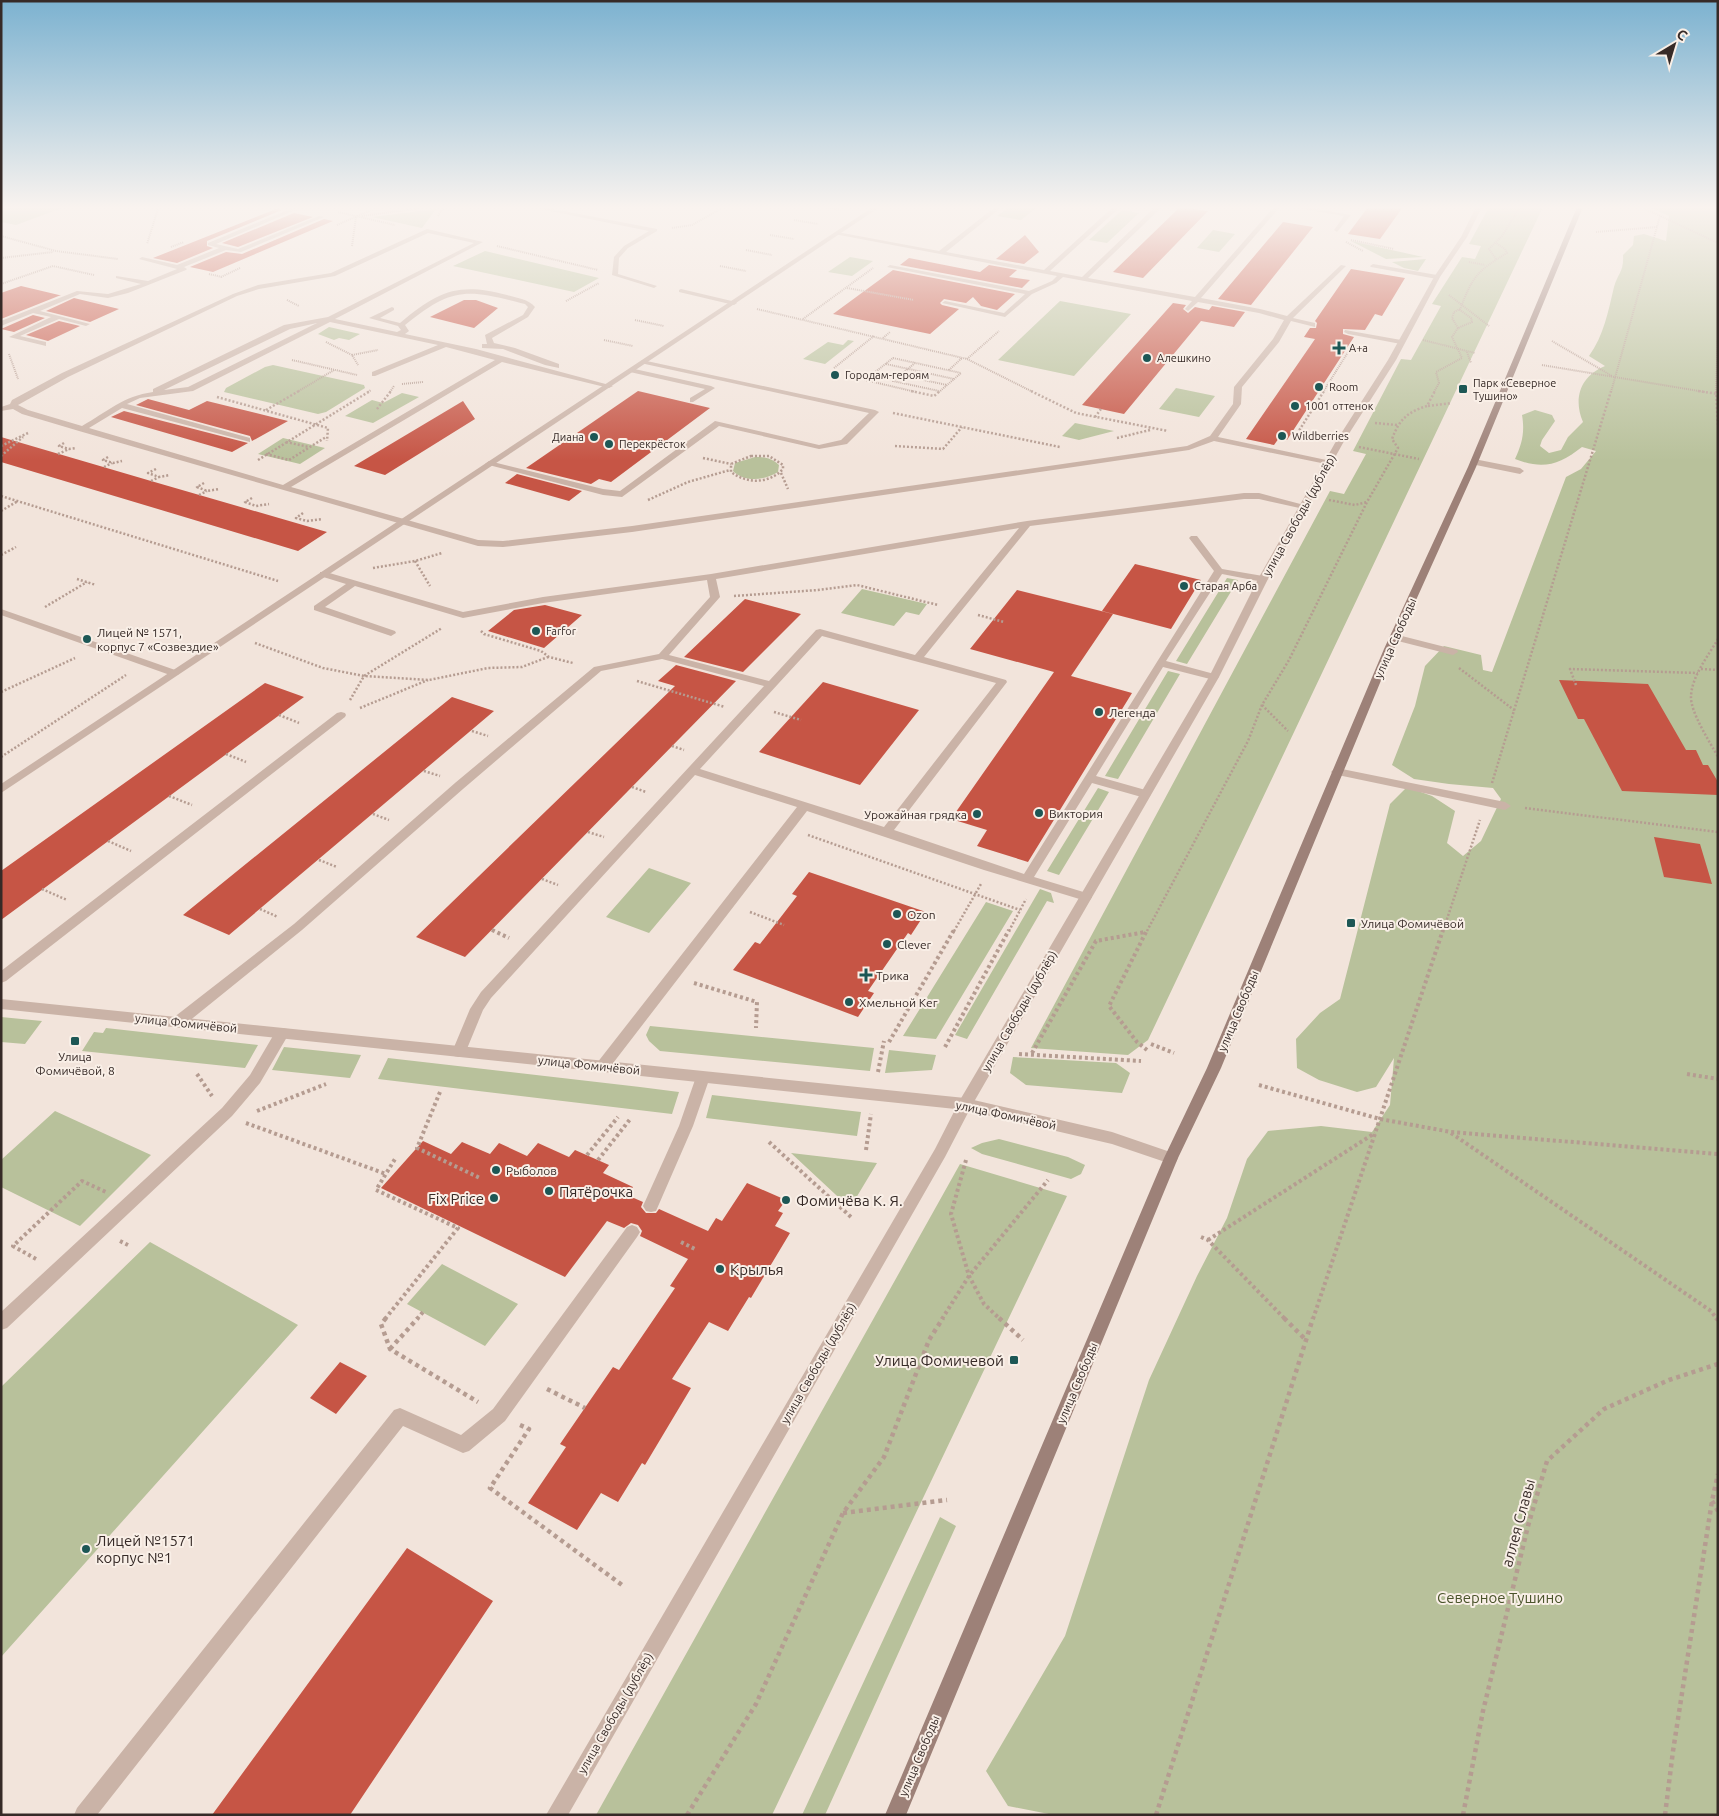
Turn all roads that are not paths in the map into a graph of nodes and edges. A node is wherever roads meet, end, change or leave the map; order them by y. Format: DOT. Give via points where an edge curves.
graph roads {
  1 [pos="127,292"];
  2 [pos="243,292"];
  3 [pos="381,292"];
  4 [pos="456,292"];
  5 [pos="484,292"];
  6 [pos="683,292"];
  7 [pos="751,292"];
  8 [pos="1019,292"];
  9 [pos="1035,292"];
  10 [pos="1152,292"];
  11 [pos="1203,292"];
  12 [pos="1316,292"];
  13 [pos="1429,292"];
  14 [pos="1545,292"];
  15 [pos="1030,294"];
  16 [pos="1196,300"];
  17 [pos="734,303"];
  18 [pos="946,303"];
  19 [pos="392,309"];
  20 [pos="1188,309"];
  21 [pos="33,311"];
  22 [pos="58,317"];
  23 [pos="1289,318"];
  24 [pos="327,319"];
  25 [pos="1,324"];
  26 [pos="86,324"];
  27 [pos="401,325"];
  28 [pos="1312,325"];
  29 [pos="1348,332"];
  30 [pos="397,335"];
  31 [pos="1401,342"];
  32 [pos="43,344"];
  33 [pos="491,345"];
  34 [pos="443,346"];
  35 [pos="462,349"];
  36 [pos="501,360"];
  37 [pos="645,362"];
  38 [pos="633,370"];
  39 [pos="375,374"];
  40 [pos="613,384"];
  41 [pos="149,394"];
  42 [pos="693,400"];
  43 [pos="120,405"];
  44 [pos="14,406"];
  45 [pos="1,409"];
  46 [pos="82,429"];
  47 [pos="1213,438"];
  48 [pos="247,440"];
  49 [pos="1474,462"];
  50 [pos="489,464"];
  51 [pos="1328,464"];
  52 [pos="1520,471"];
  53 [pos="284,488"];
  54 [pos="1304,506"];
  55 [pos="401,522"];
  56 [pos="1027,524"];
  57 [pos="1194,538"];
  58 [pos="1219,571"];
  59 [pos="323,574"];
  60 [pos="711,576"];
  61 [pos="1263,579"];
  62 [pos="354,583"];
  63 [pos="1,612"];
  64 [pos="391,633"];
  65 [pos="1394,637"];
  66 [pos="1453,652"];
  67 [pos="662,656"];
  68 [pos="917,659"];
  69 [pos="1160,663"];
  70 [pos="174,674"];
  71 [pos="1214,677"];
  72 [pos="772,685"];
  73 [pos="341,715"];
  74 [pos="694,771"];
  75 [pos="1337,772"];
  76 [pos="1089,778"];
  77 [pos="1,789"];
  78 [pos="1145,794"];
  79 [pos="804,805"];
  80 [pos="1505,806"];
  81 [pos="887,832"];
  82 [pos="1032,880"];
  83 [pos="1086,897"];
  84 [pos="1,978"];
  85 [pos="1,1004"];
  86 [pos="178,1022"];
  87 [pos="282,1033"];
  88 [pos="459,1052"];
  89 [pos="602,1067"];
  90 [pos="703,1077"];
  91 [pos="965,1104"];
  92 [pos="1171,1158"];
  93 [pos="651,1206"];
  94 [pos="632,1232"];
  95 [pos="1,1323"];
  96 [pos="84,1815"];
  97 [pos="556,1815"];
  98 [pos="894,1815"];
  1 -- 21 [label="street" via="108,296 78,292"];
  2 -- 44 [label="street" via="104,356 23,397 14,402"];
  3 -- 24 [label="street"];
  4 -- 27 [label="street" via="439,297"];
  5 -- 33 [label="street" via="527,303 532,308 526,316 488,337"];
  6 -- 17 [label="street"];
  7 -- 17 [label="street"];
  8 -- 15 [label="street"];
  9 -- 15 [label="street"];
  10 -- 16 [label="street"];
  11 -- 16 [label="street"];
  12 -- 23 [label="street"];
  13 -- 31 [label="street, улица Свободы (дублёр)"];
  14 -- 49 [label="main road, улица Свободы"];
  15 -- 18 [label="street" via="1005,314"];
  16 -- 20 [label="street"];
  16 -- 23 [label="street"];
  17 -- 37 [label="street"];
  19 -- 27 [label="street" via="373,318"];
  21 -- 22 [label="street"];
  21 -- 25 [label="street"];
  22 -- 26 [label="street"];
  22 -- 32 [label="street" via="12,337"];
  23 -- 28 [label="street"];
  23 -- 47 [label="street" via="1276,340 1238,386 1237,404"];
  24 -- 30 [label="street"];
  24 -- 41 [label="street" via="287,327"];
  24 -- 41 [label="street" via="190,389"];
  27 -- 30 [label="street" via="405,331"];
  29 -- 31 [label="street"];
  30 -- 34 [label="street"];
  31 -- 51 [label="street, улица Свободы (дублёр)"];
  33 -- 35 [label="street"];
  33 -- 40 [label="street"];
  34 -- 35 [label="street"];
  34 -- 39 [label="street"];
  35 -- 36 [label="street"];
  36 -- 40 [label="street"];
  36 -- 53 [label="street"];
  37 -- 38 [label="street"];
  37 -- 50 [label="street" via="874,412 844,442 819,447 718,423 622,494"];
  38 -- 40 [label="street"];
  38 -- 42 [label="street" via="711,388"];
  40 -- 50 [label="street"];
  41 -- 43 [label="street"];
  43 -- 46 [label="street"];
  43 -- 48 [label="street"];
  44 -- 45 [label="street"];
  44 -- 46 [label="street"];
  46 -- 53 [label="street"];
  47 -- 51 [label="street"];
  47 -- 55 [label="street" via="1189,448 632,529 503,544 478,543"];
  49 -- 52 [label="street"];
  49 -- 65 [label="main road, улица Свободы"];
  50 -- 55 [label="street"];
  51 -- 54 [label="street, улица Свободы (дублёр)"];
  53 -- 55 [label="street"];
  54 -- 56 [label="street" via="1244,496"];
  54 -- 61 [label="street, улица Свободы (дублёр)"];
  55 -- 59 [label="street"];
  56 -- 60 [label="street"];
  56 -- 68 [label="street"];
  57 -- 58 [label="street"];
  58 -- 61 [label="street"];
  58 -- 69 [label="street"];
  59 -- 62 [label="street"];
  59 -- 70 [label="street"];
  60 -- 62 [label="street" via="463,615"];
  60 -- 67 [label="street" via="715,598"];
  61 -- 71 [label="street, улица Свободы (дублёр)"];
  62 -- 64 [label="street" via="317,608"];
  63 -- 70 [label="street"];
  65 -- 66 [label="street"];
  65 -- 75 [label="main road, улица Свободы"];
  67 -- 72 [label="street"];
  67 -- 86 [label="street" via="598,669 298,927"];
  68 -- 72 [label="street" via="820,632"];
  68 -- 81 [label="street" via="1002,682"];
  69 -- 71 [label="street"];
  69 -- 76 [label="street"];
  70 -- 77 [label="street"];
  71 -- 78 [label="street, улица Свободы (дублёр)"];
  72 -- 74 [label="street"];
  73 -- 84 [label="street"];
  74 -- 79 [label="street"];
  74 -- 88 [label="street" via="486,995"];
  75 -- 80 [label="street"];
  75 -- 92 [label="main road, улица Свободы" via="1214,1068"];
  76 -- 78 [label="street"];
  76 -- 82 [label="street"];
  78 -- 83 [label="street, улица Свободы (дублёр)"];
  79 -- 81 [label="street"];
  79 -- 89 [label="street"];
  81 -- 82 [label="street"];
  82 -- 83 [label="street"];
  83 -- 91 [label="street, улица Свободы (дублёр)"];
  85 -- 86 [label="street, улица Фомичёвой"];
  86 -- 87 [label="street, улица Фомичёвой"];
  87 -- 88 [label="street, улица Фомичёвой"];
  87 -- 95 [label="street" via="230,1117 129,1204"];
  88 -- 89 [label="street, улица Фомичёвой"];
  89 -- 90 [label="street, улица Фомичёвой"];
  90 -- 91 [label="street, улица Фомичёвой"];
  90 -- 93 [label="street" via="686,1126"];
  91 -- 92 [label="street, улица Фомичёвой" via="1112,1138"];
  91 -- 97 [label="street, улица Свободы (дублёр)" via="930,1170"];
  92 -- 98 [label="main road, улица Свободы"];
  94 -- 96 [label="street" via="499,1414 463,1445 400,1416"];
}
